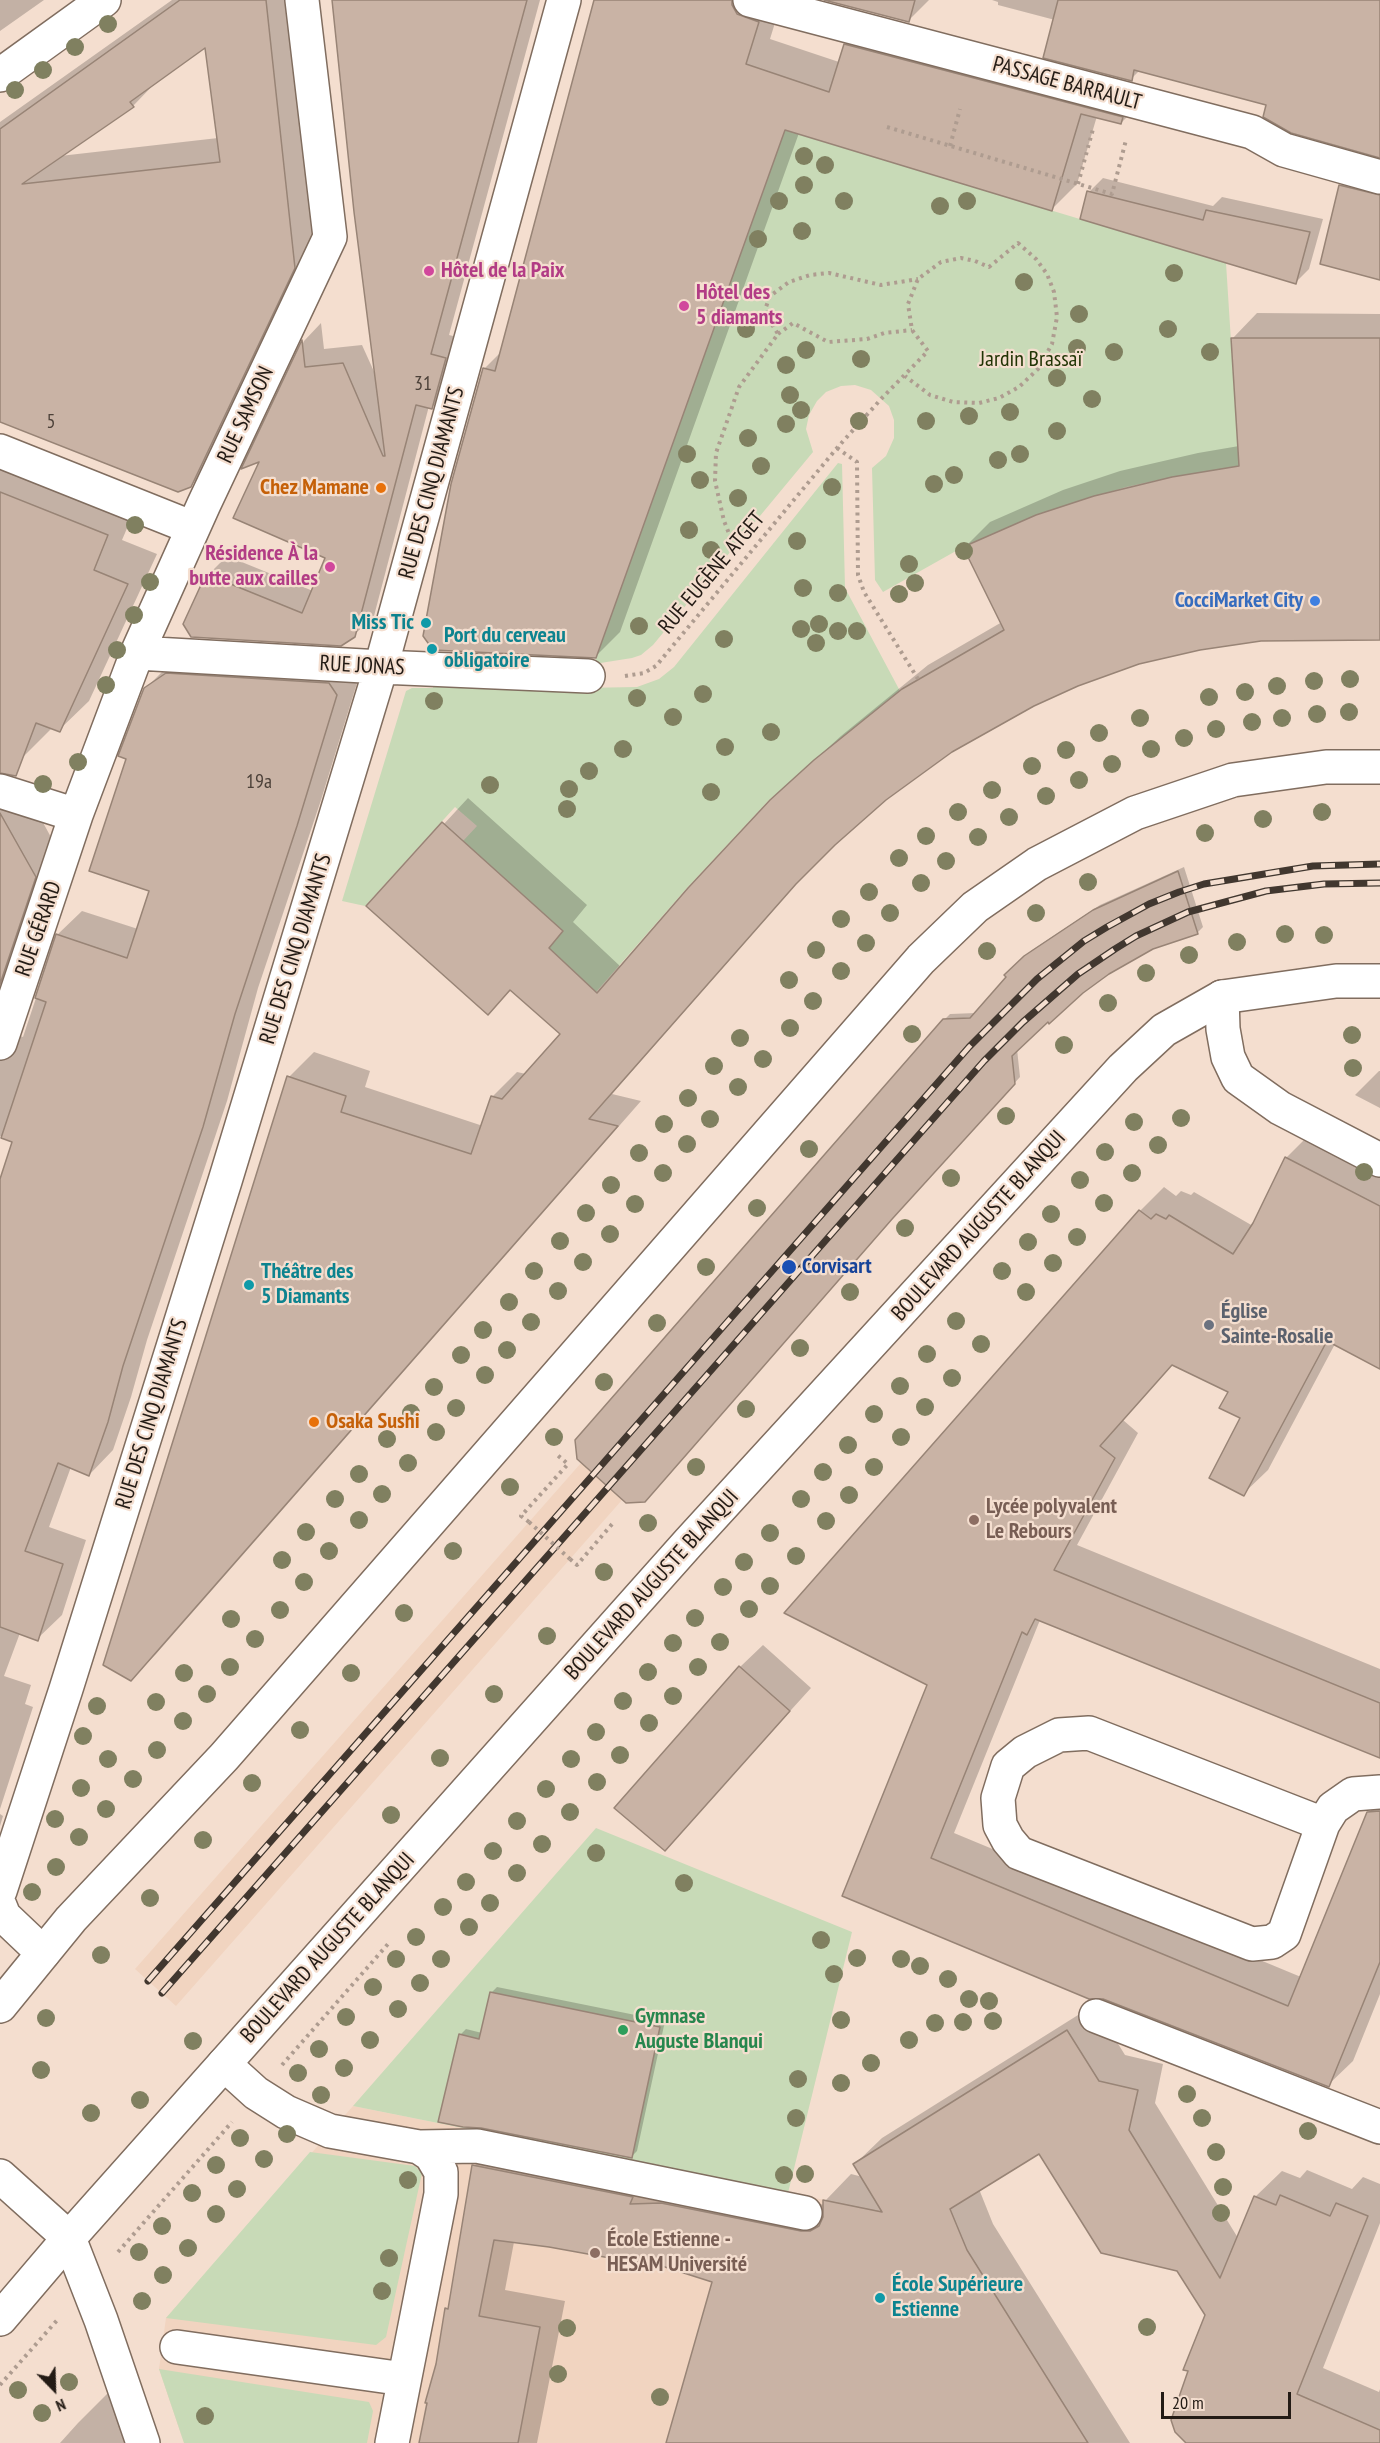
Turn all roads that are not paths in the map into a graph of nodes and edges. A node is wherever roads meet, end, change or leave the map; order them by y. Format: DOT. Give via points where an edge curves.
graph roads {
  1 [pos="104,0"];
  2 [pos="302,0"];
  3 [pos="564,0"];
  4 [pos="750,0"];
  5 [pos="0,75"];
  6 [pos="1380,177"];
  7 [pos="0,451"];
  8 [pos="193,528"];
  9 [pos="137,653"];
  10 [pos="381,668"];
  11 [pos="588,675"];
  12 [pos="1380,767"];
  13 [pos="0,791"];
  14 [pos="76,815"];
  15 [pos="1380,981"];
  16 [pos="1222,997"];
  17 [pos="0,1043"];
  18 [pos="1380,1160"];
  19 [pos="1380,1792"];
  20 [pos="1323,1824"];
  21 [pos="0,1891"];
  22 [pos="0,1906"];
  23 [pos="43,1953"];
  24 [pos="0,2006"];
  25 [pos="1096,2016"];
  26 [pos="224,2064"];
  27 [pos="1380,2127"];
  28 [pos="418,2148"];
  29 [pos="0,2176"];
  30 [pos="805,2213"];
  31 [pos="69,2238"];
  32 [pos="0,2319"];
  33 [pos="177,2347"];
  34 [pos="404,2379"];
  35 [pos="143,2443"];
  36 [pos="392,2443"];
  1 -- 5 [label="street"];
  2 -- 8 [label="street, RUE SAMSON" via="330,237"];
  3 -- 10 [label="street, RUE DES CINQ DIAMANTS"];
  4 -- 6 [label="street, PASSAGE BARRAULT" via="1252,132 1284,150"];
  7 -- 8 [label="street"];
  8 -- 9 [label="street, RUE SAMSON"];
  9 -- 10 [label="street, RUE JONAS"];
  9 -- 14 [label="street, RUE SAMSON"];
  10 -- 11 [label="street, RUE JONAS"];
  10 -- 21 [label="street, RUE DES CINQ DIAMANTS" via="222,1193"];
  12 -- 23 [label="street" via="1326,767 1233,780 1135,813 1037,864 975,907 921,959 224,1757"];
  13 -- 14 [label="street"];
  14 -- 17 [label="street, RUE GÉRARD"];
  15 -- 16 [label="street, BOULEVARD AUGUSTE BLANQUI" via="1336,981"];
  16 -- 18 [label="street" via="1228,1057 1238,1078 1280,1108"];
  16 -- 26 [label="street, BOULEVARD AUGUSTE BLANQUI" via="1164,1030 1123,1068 697,1533"];
  19 -- 20 [label="street" via="1353,1794 1333,1808"];
  20 -- 20 [label="street" via="1089,1733 1059,1734 1025,1752 1008,1766 998,1798 1000,1825 1019,1853 1252,1944 1272,1942 1284,1935"];
  22 -- 23 [label="street" via="4,1916"];
  23 -- 24 [label="street"];
  25 -- 27 [label="street"];
  26 -- 28 [label="street" via="256,2093 319,2127"];
  26 -- 31 [label="street, BOULEVARD AUGUSTE BLANQUI"];
  28 -- 30 [label="street" via="477,2146"];
  28 -- 34 [label="street" via="431,2155 441,2172 441,2194"];
  29 -- 31 [label="street"];
  31 -- 32 [label="street, BOULEVARD AUGUSTE BLANQUI"];
  31 -- 35 [label="street"];
  33 -- 34 [label="street"];
  34 -- 36 [label="street"];
}
